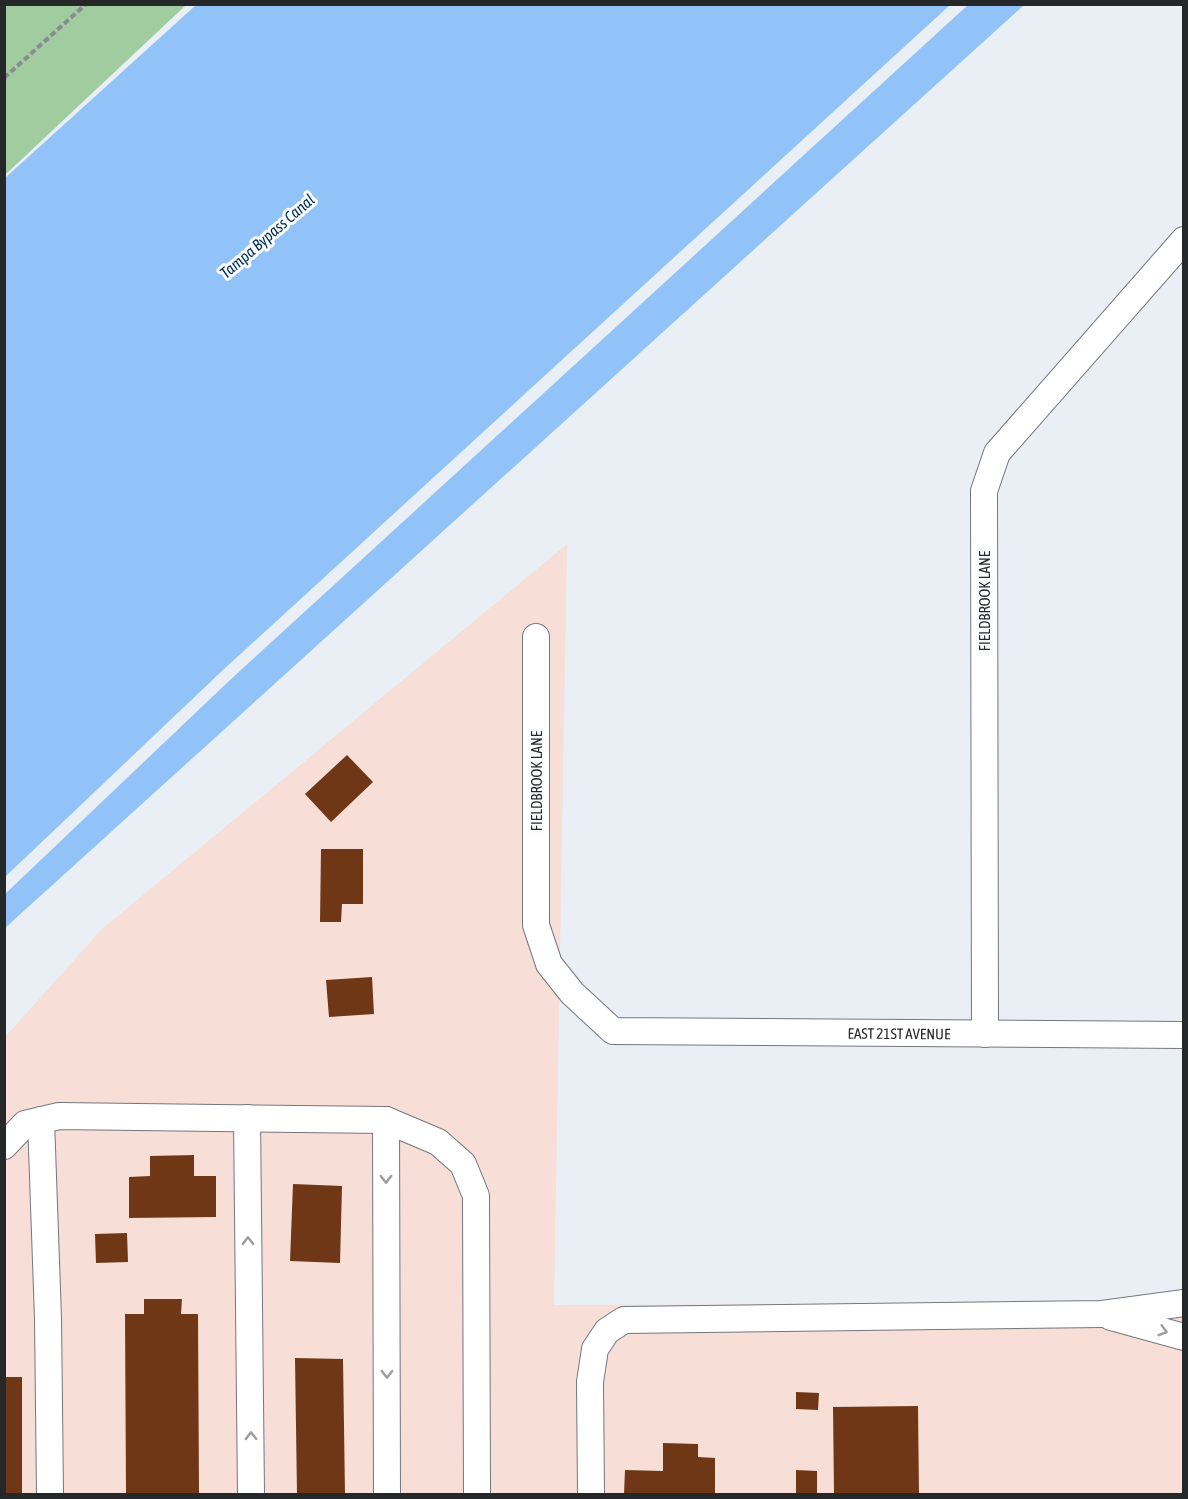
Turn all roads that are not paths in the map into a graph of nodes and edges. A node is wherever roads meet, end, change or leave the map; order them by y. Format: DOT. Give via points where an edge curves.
graph roads {
  1 [pos="1184,240"];
  2 [pos="536,637"];
  3 [pos="613,1031"];
  4 [pos="985,1034"];
  5 [pos="1184,1035"];
  6 [pos="247,1118"];
  7 [pos="41,1120"];
  8 [pos="386,1120"];
  9 [pos="4,1146"];
  10 [pos="1184,1303"];
  11 [pos="1102,1314"];
  12 [pos="1184,1337"];
  13 [pos="50,1494"];
  14 [pos="251,1494"];
  15 [pos="387,1494"];
  16 [pos="477,1494"];
  17 [pos="591,1494"];
  1 -- 4 [label="street, FIELDBROOK LANE" via="997,453 984,491"];
  2 -- 3 [label="street, FIELDBROOK LANE" via="536,925 549,964 572,993"];
  3 -- 4 [label="street, EAST 21ST AVENUE"];
  4 -- 5 [label="street, EAST 21ST AVENUE"];
  6 -- 7 [label="street" via="59,1116"];
  6 -- 8 [label="street"];
  14 -- 6 [label="street, one-way"];
  7 -- 9 [label="street" via="25,1124"];
  7 -- 13 [label="street"];
  8 -- 15 [label="street, one-way"];
  8 -- 16 [label="street" via="438,1142 463,1164 476,1196"];
  10 -- 11 [label="street"];
  11 -- 12 [label="street, one-way"];
  11 -- 17 [label="street" via="624,1320 607,1331 595,1349 590,1382"];
}
